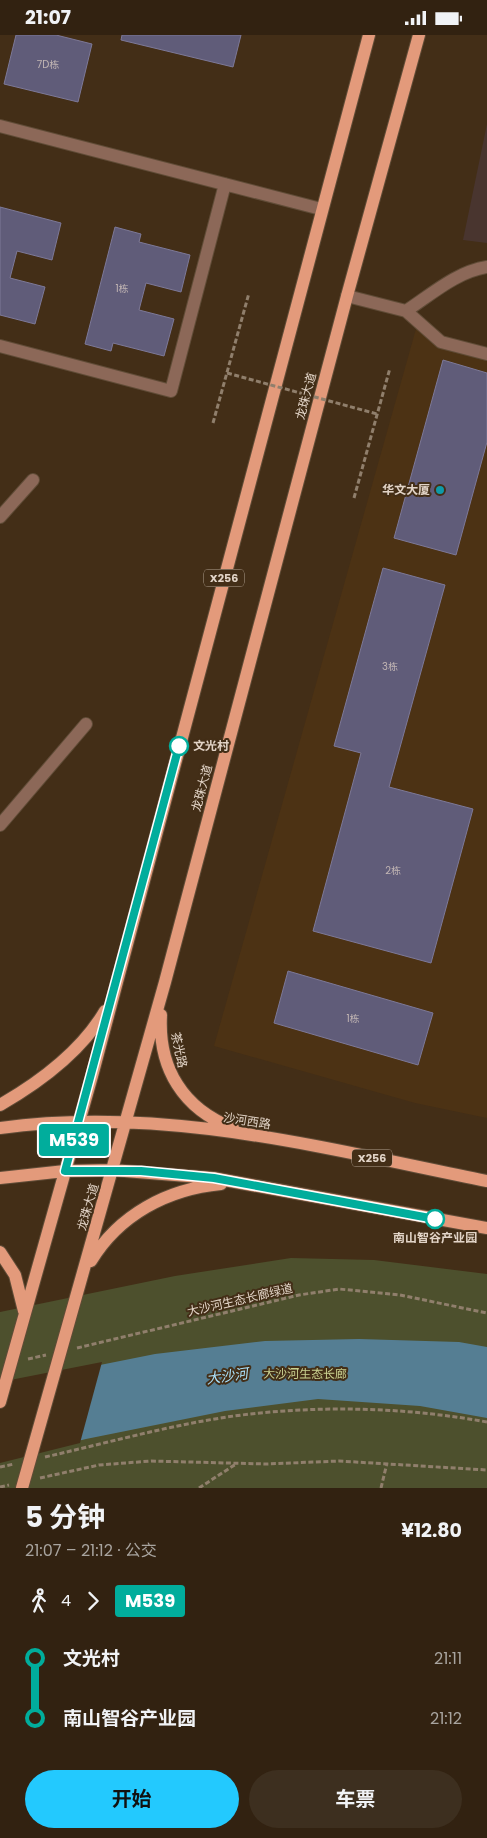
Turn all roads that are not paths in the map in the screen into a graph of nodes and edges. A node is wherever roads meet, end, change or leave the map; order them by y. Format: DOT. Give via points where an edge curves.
graph roads {
  1 [pos="369,35"];
  2 [pos="419,35"];
  3 [pos="0,126"];
  4 [pos="225,184"];
  5 [pos="321,209"];
  6 [pos="487,267"];
  7 [pos="347,296"];
  8 [pos="406,311"];
  9 [pos="0,346"];
  10 [pos="487,354"];
  11 [pos="33,480"];
  12 [pos="0,517"];
  13 [pos="86,724"];
  14 [pos="0,825"];
  15 [pos="165,982"];
  16 [pos="113,996"];
  17 [pos="0,1105"];
  18 [pos="80,1121"];
  19 [pos="126,1121"];
  20 [pos="0,1128"];
  21 [pos="256,1136"];
  22 [pos="112,1170"];
  23 [pos="65,1171"];
  24 [pos="0,1178"];
  25 [pos="487,1181"];
  26 [pos="239,1183"];
  27 [pos="487,1228"];
  28 [pos="0,1252"];
  29 [pos="83,1274"];
  30 [pos="24,1316"];
  31 [pos="0,1402"];
  32 [pos="20,1485"];
  1 -- 5 [label="main road, X256"];
  2 -- 7 [label="main road, 龙珠大道 / X256"];
  3 -- 4 [label="street"];
  4 -- 5 [label="street"];
  4 -- 9 [label="street" via="171,391"];
  5 -- 16 [label="main road, X256"];
  6 -- 8 [label="street" via="456,277"];
  7 -- 8 [label="street"];
  7 -- 15 [label="main road, 龙珠大道 / X256"];
  8 -- 10 [label="street" via="441,342"];
  11 -- 12 [label="street"];
  13 -- 14 [label="street"];
  15 -- 19 [label="main road, 龙珠大道 / X256"];
  15 -- 21 [label="main road, 茶光路 / X256" via="161,1040 172,1079 190,1102 208,1116"];
  16 -- 17 [label="main road" via="98,1023 77,1047 36,1083"];
  16 -- 18 [label="main road, X256"];
  18 -- 19 [label="main road, 沙河西路"];
  18 -- 20 [label="main road, 沙河西路"];
  18 -- 23 [label="main road, X256"];
  19 -- 21 [label="main road, 沙河西路"];
  19 -- 22 [label="main road, 龙珠大道 / X256"];
  21 -- 25 [label="main road, 沙河西路 / X256"];
  22 -- 23 [label="main road"];
  22 -- 26 [label="main road"];
  22 -- 29 [label="main road, 龙珠大道"];
  23 -- 24 [label="main road"];
  23 -- 30 [label="main road"];
  26 -- 27 [label="main road"];
  26 -- 29 [label="main road" via="183,1190 141,1209 99,1247"];
  28 -- 30 [label="main road" via="15,1275"];
  29 -- 32 [label="main road, 龙珠大道"];
  30 -- 31 [label="main road"];
}
